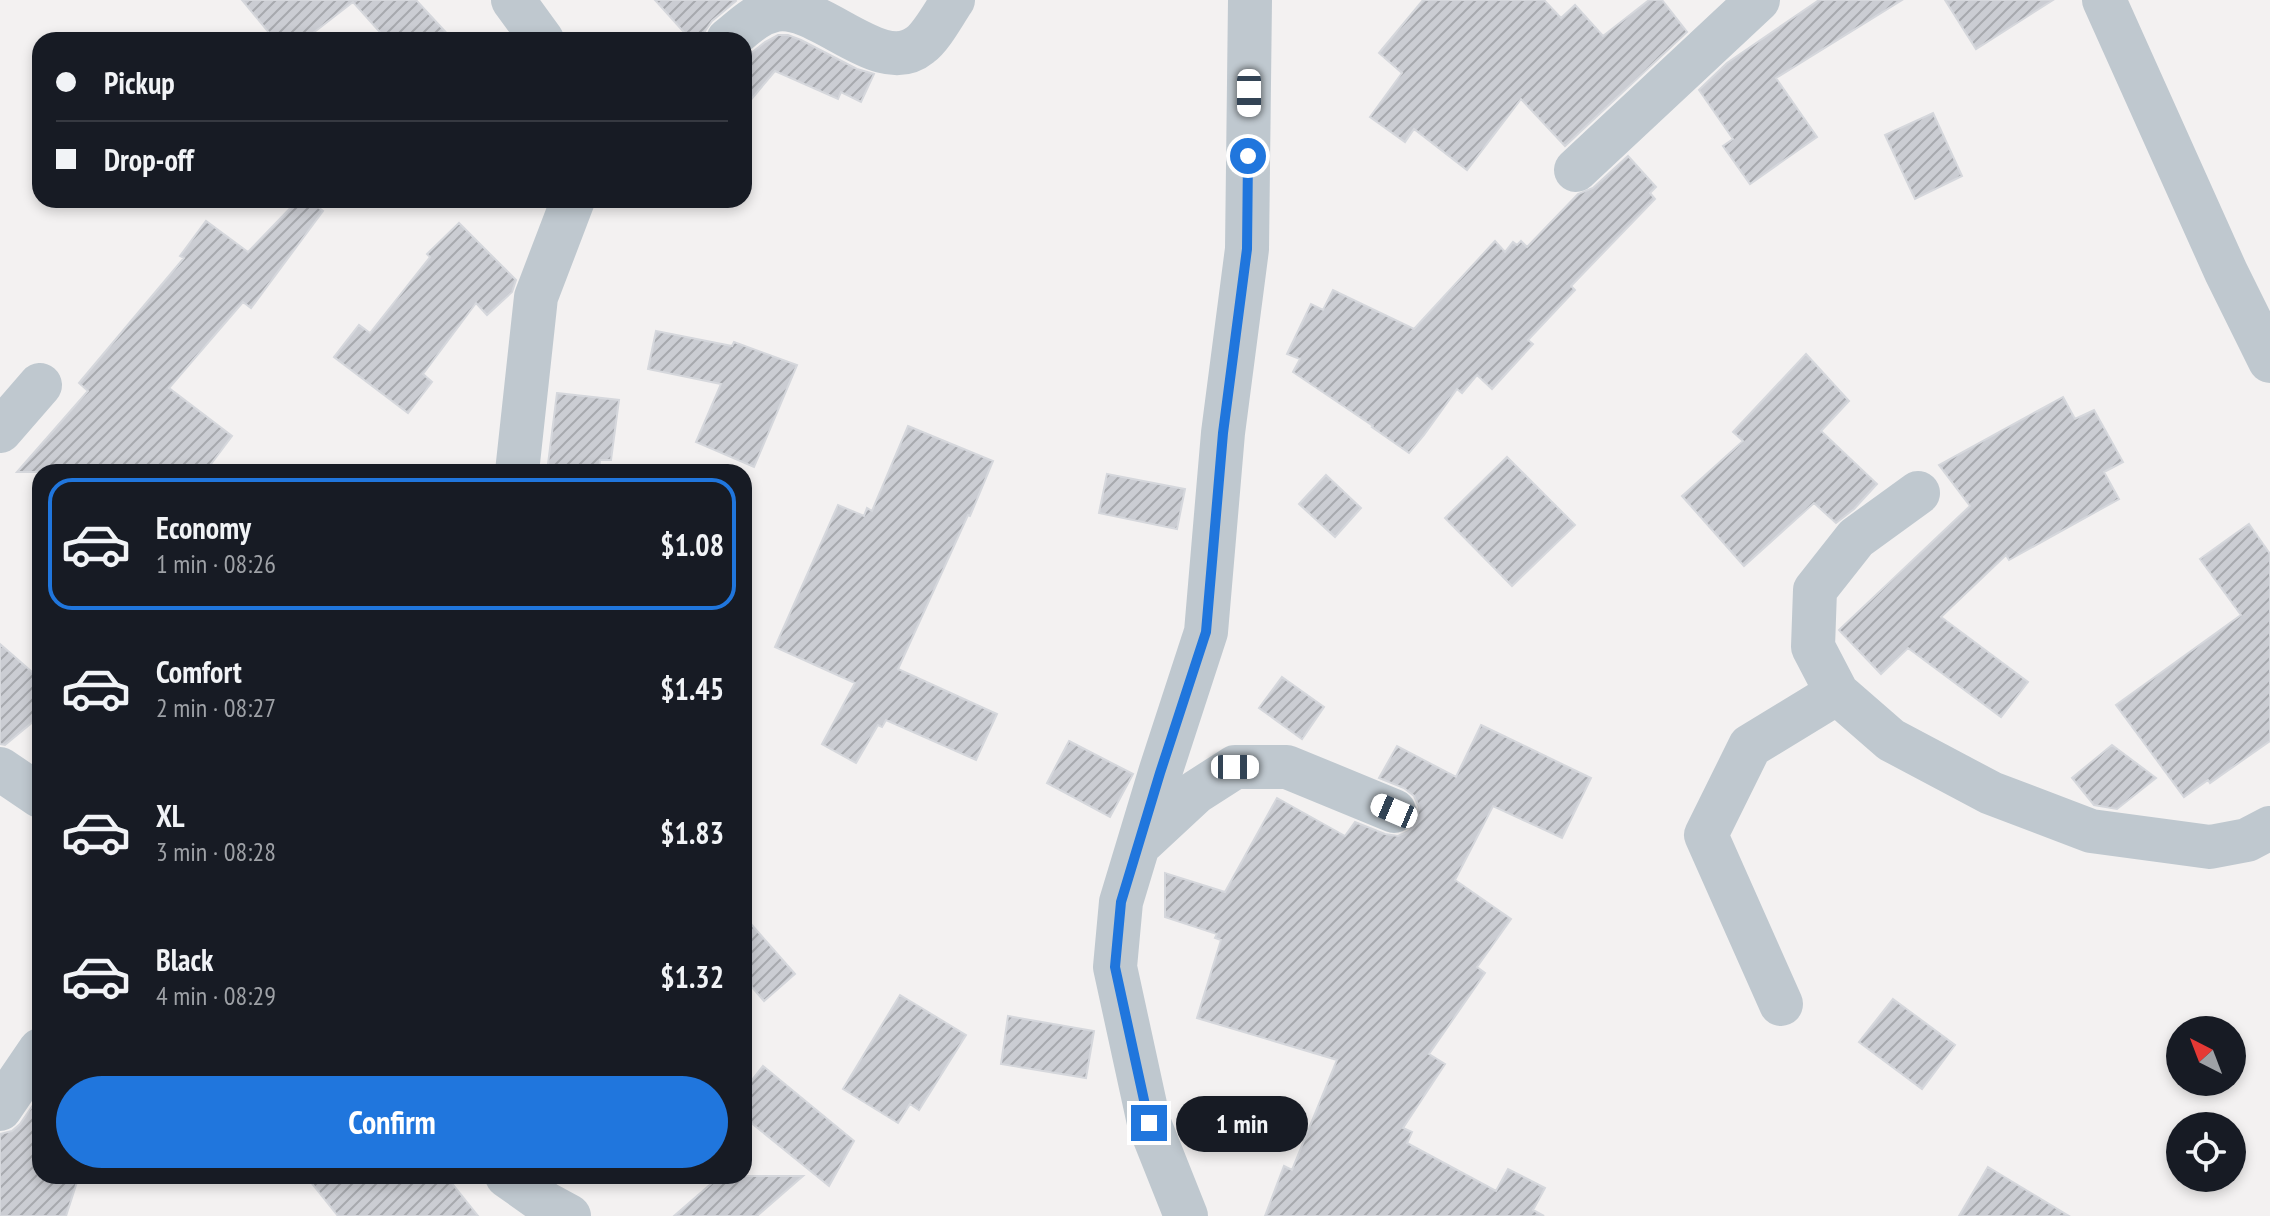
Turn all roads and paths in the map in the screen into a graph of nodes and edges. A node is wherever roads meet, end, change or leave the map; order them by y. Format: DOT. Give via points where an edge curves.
graph roads {
  1 [pos="513,0"];
  2 [pos="953,0"];
  3 [pos="1250,0"];
  4 [pos="1708,0"];
  5 [pos="2104,0"];
  6 [pos="1755,3"];
  7 [pos="536,32"];
  8 [pos="737,32"];
  9 [pos="1576,170"];
  10 [pos="570,208"];
  11 [pos="2270,361"];
  12 [pos="40,385"];
  13 [pos="0,431"];
  14 [pos="518,464"];
  15 [pos="1918,493"];
  16 [pos="1837,693"];
  17 [pos="0,769"];
  18 [pos="32,791"];
  19 [pos="1394,811"];
  20 [pos="2270,828"];
  21 [pos="1138,845"];
  22 [pos="1781,1004"];
  23 [pos="32,1062"];
  24 [pos="0,1109"];
  25 [pos="517,1184"];
  26 [pos="553,1212"];
  27 [pos="1186,1216"];
  1 -- 7 [label="street"];
  2 -- 8 [label="street" via="921,45 904,54 884,52 792,8 754,18"];
  3 -- 21 [label="street" via="1247,249 1223,433 1206,632"];
  4 -- 6 [label="street"];
  5 -- 11 [label="street"];
  6 -- 9 [label="street"];
  10 -- 14 [label="street" via="536,297"];
  12 -- 13 [label="street"];
  15 -- 16 [label="street" via="1856,538 1815,590 1813,647"];
  16 -- 20 [label="street" via="1891,740 1991,793 2091,831 2210,847 2247,840"];
  16 -- 22 [label="street" via="1750,746 1706,835"];
  17 -- 18 [label="street"];
  19 -- 21 [label="street" via="1287,767 1235,767 1196,792"];
  21 -- 27 [label="street" via="1121,902 1115,967 1149,1123"];
  23 -- 24 [label="street"];
  25 -- 26 [label="street"];
}
